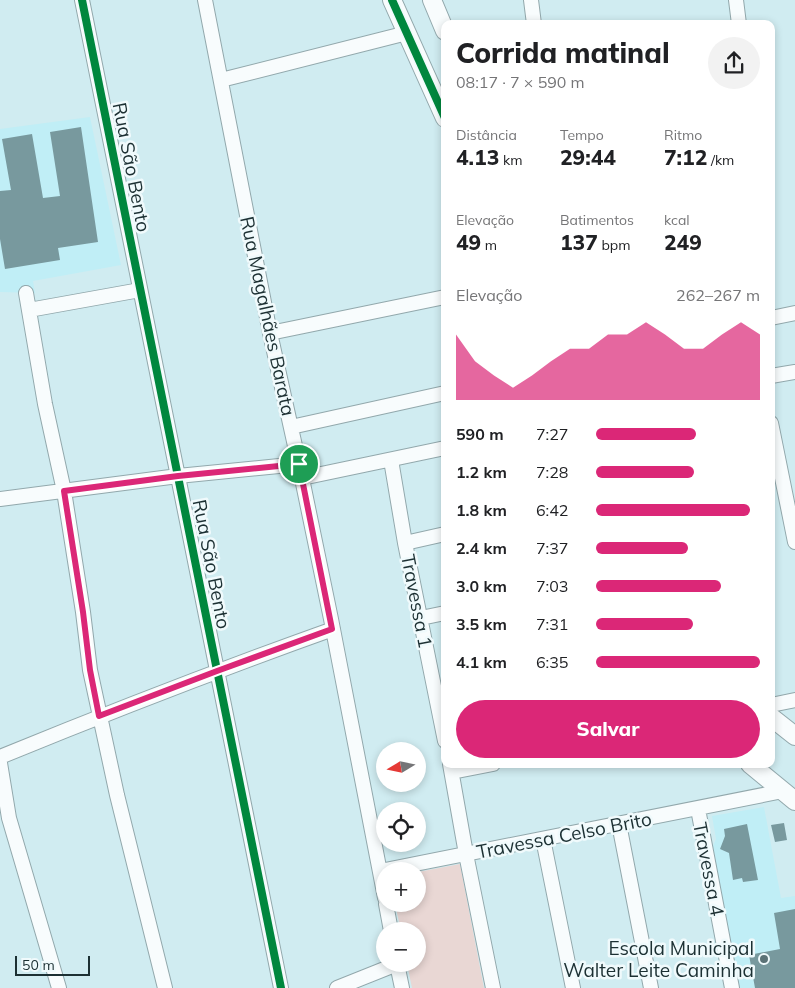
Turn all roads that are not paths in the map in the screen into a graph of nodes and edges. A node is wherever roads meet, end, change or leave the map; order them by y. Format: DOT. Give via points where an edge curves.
graph roads {
  1 [pos="82,0"];
  2 [pos="205,0"];
  3 [pos="392,0"];
  4 [pos="432,0"];
  5 [pos="531,0"];
  6 [pos="736,0"];
  7 [pos="534,20"];
  8 [pos="738,20"];
  9 [pos="441,21"];
  10 [pos="407,33"];
  11 [pos="221,80"];
  12 [pos="441,108"];
  13 [pos="140,290"];
  14 [pos="26,293"];
  15 [pos="441,298"];
  16 [pos="28,310"];
  17 [pos="795,313"];
  18 [pos="775,317"];
  19 [pos="270,333"];
  20 [pos="795,372"];
  21 [pos="775,375"];
  22 [pos="441,394"];
  23 [pos="291,427"];
  24 [pos="775,443"];
  25 [pos="441,449"];
  26 [pos="391,460"];
  27 [pos="299,464"];
  28 [pos="178,476"];
  29 [pos="302,478"];
  30 [pos="64,491"];
  31 [pos="0,500"];
  32 [pos="441,535"];
  33 [pos="795,542"];
  34 [pos="406,543"];
  35 [pos="441,614"];
  36 [pos="420,618"];
  37 [pos="332,629"];
  38 [pos="217,671"];
  39 [pos="440,693"];
  40 [pos="795,700"];
  41 [pos="775,704"];
  42 [pos="99,716"];
  43 [pos="775,719"];
  44 [pos="795,736"];
  45 [pos="0,757"];
  46 [pos="0,762"];
  47 [pos="451,768"];
  48 [pos="755,768"];
  49 [pos="791,794"];
  50 [pos="748,799"];
  51 [pos="698,808"];
  52 [pos="619,824"];
  53 [pos="543,839"];
  54 [pos="466,854"];
  55 [pos="378,862"];
  56 [pos="426,862"];
  57 [pos="377,972"];
  58 [pos="399,972"];
  59 [pos="59,988"];
  60 [pos="164,988"];
  61 [pos="281,988"];
  62 [pos="337,988"];
  63 [pos="402,988"];
  64 [pos="493,988"];
  65 [pos="573,988"];
  66 [pos="651,988"];
  67 [pos="732,988"];
  1 -- 13 [label="street, Rua São Bento"];
  2 -- 11 [label="street, Rua Magalhães Barata"];
  3 -- 10 [label="main road"];
  4 -- 9 [label="main road"];
  5 -- 7 [label="street"];
  6 -- 8 [label="street"];
  10 -- 11 [label="street"];
  10 -- 12 [label="main road"];
  11 -- 19 [label="street, Rua Magalhães Barata"];
  13 -- 16 [label="street"];
  13 -- 28 [label="street, Rua São Bento"];
  14 -- 16 [label="street"];
  15 -- 19 [label="street"];
  16 -- 30 [label="street"];
  17 -- 18 [label="street"];
  19 -- 23 [label="street, Rua Magalhães Barata"];
  20 -- 21 [label="street"];
  22 -- 23 [label="street"];
  23 -- 27 [label="street, Rua Magalhães Barata"];
  24 -- 33 [label="street"];
  25 -- 26 [label="street"];
  26 -- 29 [label="street"];
  26 -- 34 [label="street, Travessa 1"];
  27 -- 28 [label="street"];
  27 -- 29 [label="street, Rua Magalhães Barata"];
  28 -- 30 [label="street"];
  28 -- 38 [label="street, Rua São Bento"];
  29 -- 37 [label="street, Rua Magalhães Barata"];
  30 -- 31 [label="street"];
  30 -- 42 [label="street"];
  32 -- 34 [label="street"];
  34 -- 36 [label="street, Travessa 1"];
  35 -- 36 [label="street"];
  36 -- 39 [label="street, Travessa 1"];
  37 -- 38 [label="street"];
  37 -- 55 [label="street, Rua Magalhães Barata"];
  38 -- 42 [label="street"];
  38 -- 61 [label="street, Rua São Bento"];
  40 -- 41 [label="street"];
  42 -- 45 [label="street"];
  42 -- 60 [label="street"];
  43 -- 44 [label="main road"];
  46 -- 59 [label="street" via="9,818"];
  47 -- 54 [label="street"];
  48 -- 49 [label="main road"];
  48 -- 50 [label="street" via="756,788"];
  49 -- 50 [label="street, Travessa Celso Brito"];
  50 -- 51 [label="street, Travessa Celso Brito"];
  51 -- 52 [label="street, Travessa Celso Brito"];
  51 -- 67 [label="street, Travessa 4"];
  52 -- 53 [label="street, Travessa Celso Brito"];
  52 -- 66 [label="street"];
  53 -- 54 [label="street, Travessa Celso Brito"];
  53 -- 65 [label="street"];
  54 -- 56 [label="street, Travessa Celso Brito"];
  54 -- 64 [label="street"];
  57 -- 62 [label="street"];
  58 -- 63 [label="street"];
}
